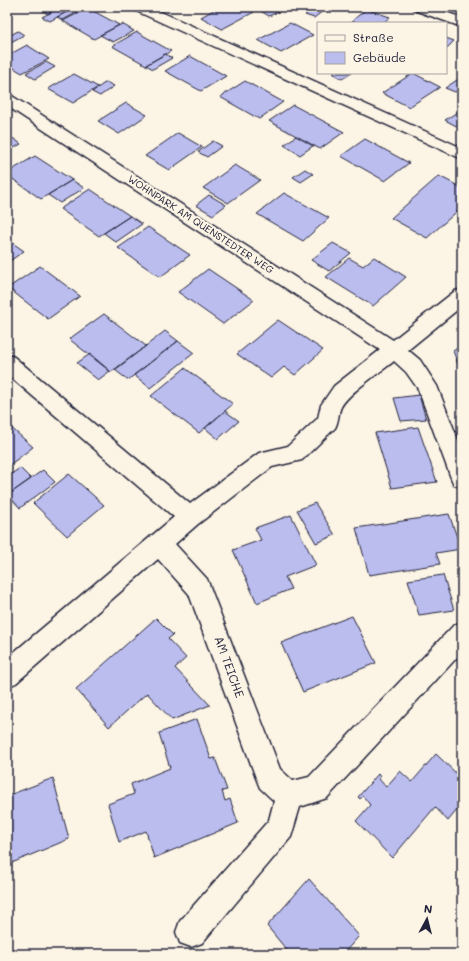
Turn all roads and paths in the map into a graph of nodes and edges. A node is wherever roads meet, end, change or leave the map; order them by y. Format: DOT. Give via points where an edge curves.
graph roads {
  1 [pos="139,7"];
  2 [pos="419,7"];
  3 [pos="462,23"];
  4 [pos="7,99"];
  5 [pos="462,154"];
  6 [pos="462,296"];
  7 [pos="394,350"];
  8 [pos="7,362"];
  9 [pos="462,478"];
  10 [pos="190,517"];
  11 [pos="160,544"];
  12 [pos="462,634"];
  13 [pos="7,674"];
  14 [pos="289,796"];
  15 [pos="191,932"];
  1 -- 5 [label="street"];
  2 -- 3 [label="street"];
  4 -- 7 [label="street, WOHNPARK AM QUENSTEDTER WEG"];
  6 -- 7 [label="street"];
  7 -- 9 [label="street" via="413,366 427,386"];
  7 -- 10 [label="street" via="341,392 331,405 328,422 294,454 267,460"];
  8 -- 10 [label="street"];
  10 -- 11 [label="street"];
  11 -- 13 [label="street"];
  11 -- 14 [label="street, AM TEICHE" via="199,586 270,778"];
  12 -- 14 [label="street" via="317,788"];
  14 -- 15 [label="street" via="281,827"];
}
